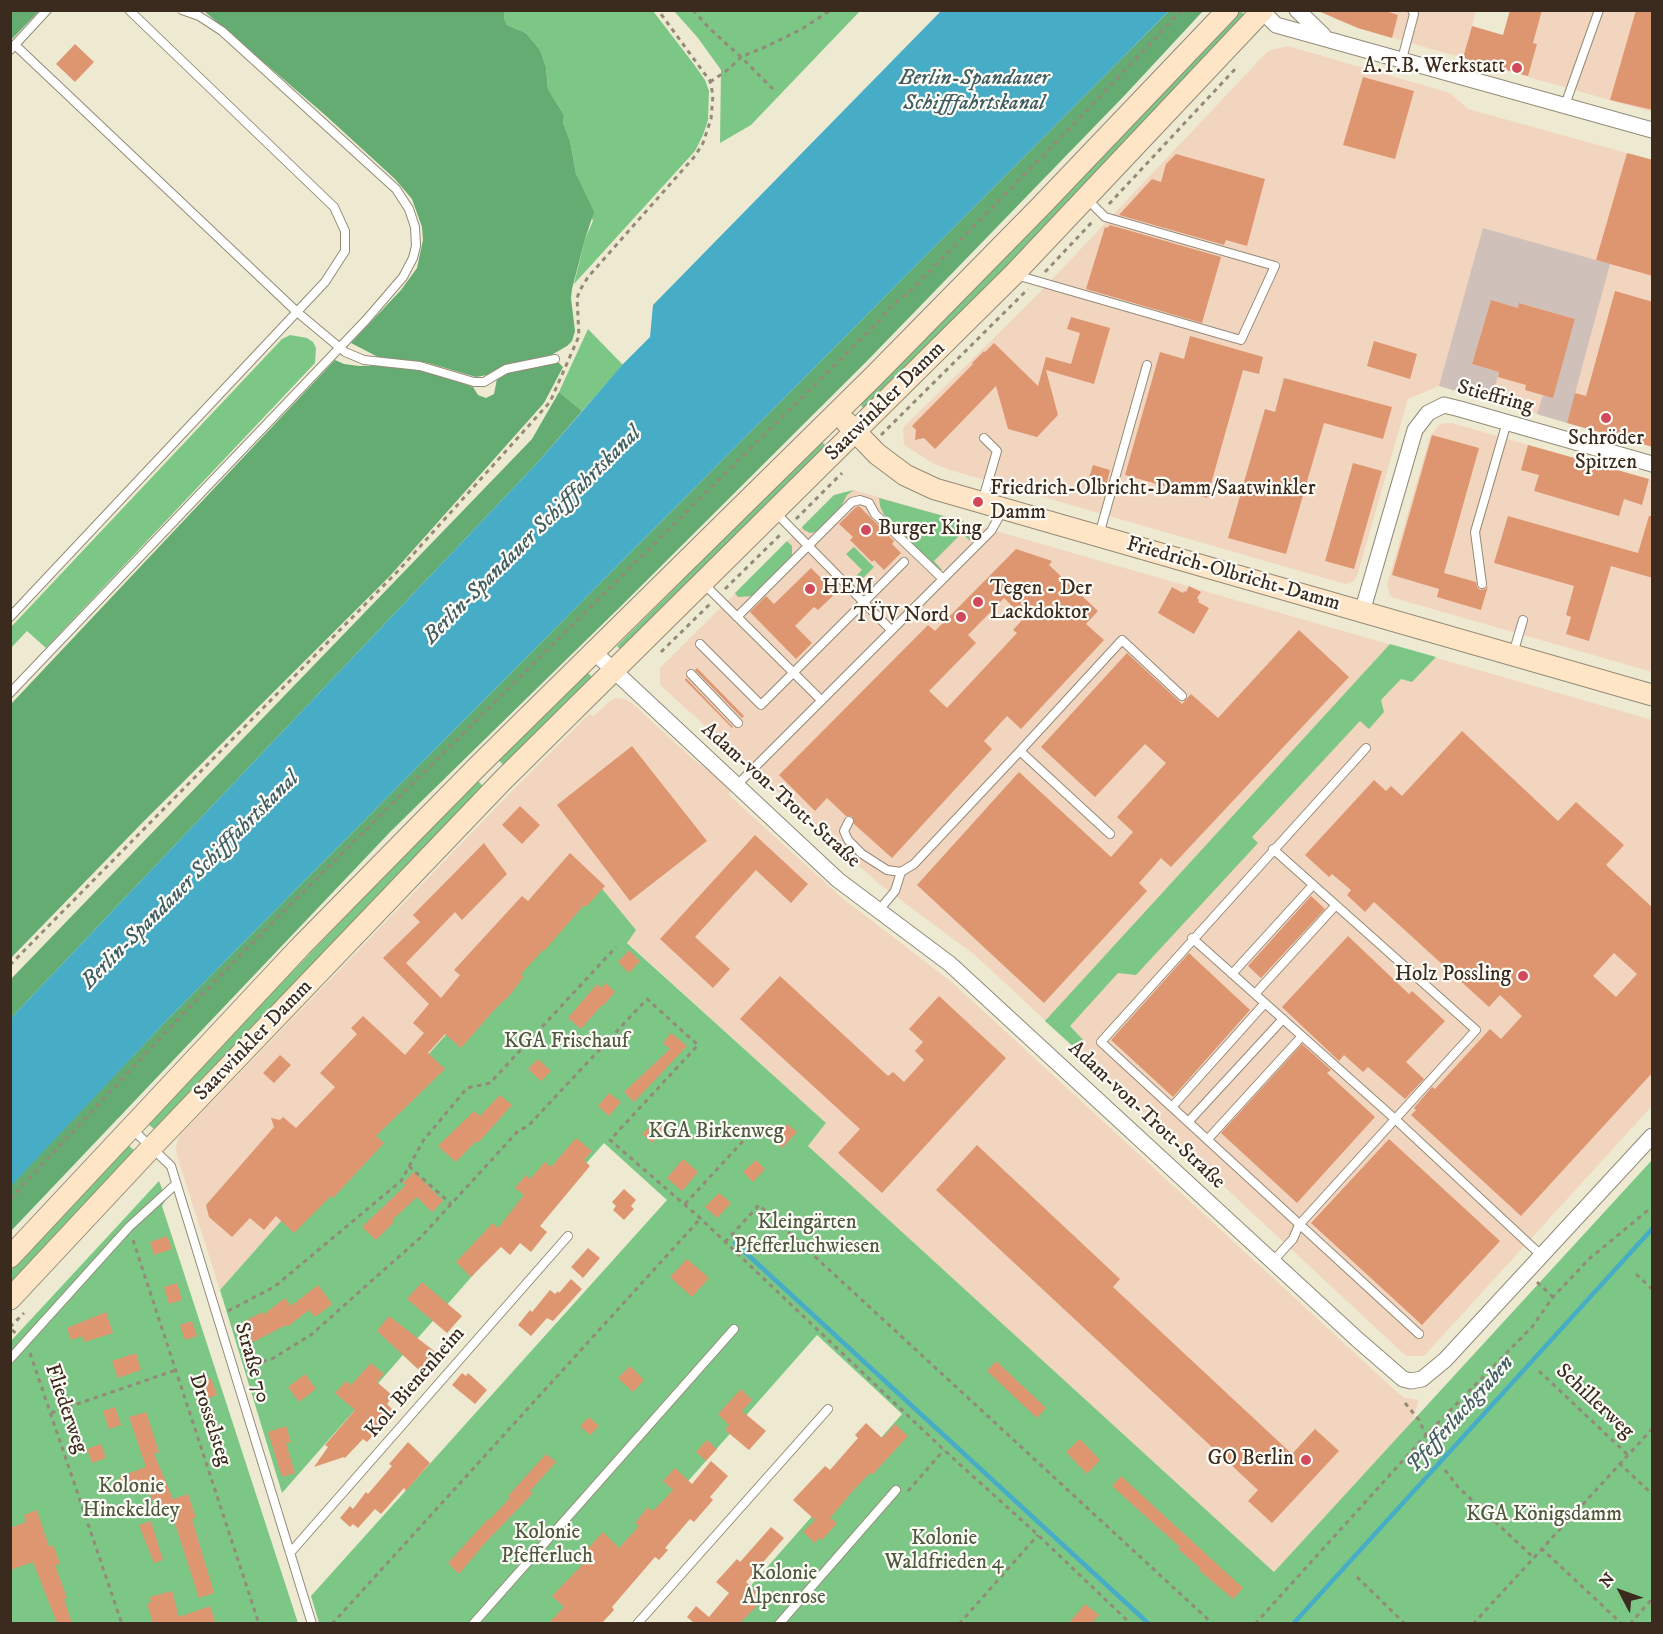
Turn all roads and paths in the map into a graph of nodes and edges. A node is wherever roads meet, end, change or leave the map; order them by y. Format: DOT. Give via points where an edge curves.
graph roads {
  1 [pos="47,10"];
  2 [pos="182,10"];
  3 [pos="658,10"];
  4 [pos="693,10"];
  5 [pos="831,10"];
  6 [pos="1182,10"];
  7 [pos="1228,10"];
  8 [pos="1297,10"];
  9 [pos="1412,10"];
  10 [pos="1599,10"];
  11 [pos="131,11"];
  12 [pos="1262,11"];
  13 [pos="1326,37"];
  14 [pos="13,47"];
  15 [pos="741,57"];
  16 [pos="1244,59"];
  17 [pos="1402,59"];
  18 [pos="710,82"];
  19 [pos="773,89"];
  20 [pos="1565,105"];
  21 [pos="1653,130"];
  22 [pos="1094,206"];
  23 [pos="1014,274"];
  24 [pos="1037,280"];
  25 [pos="297,312"];
  26 [pos="338,348"];
  27 [pos="555,359"];
  28 [pos="1147,365"];
  29 [pos="837,413"];
  30 [pos="1507,422"];
  31 [pos="984,438"];
  32 [pos="862,439"];
  33 [pos="1653,464"];
  34 [pos="843,472"];
  35 [pos="982,503"];
  36 [pos="1003,510"];
  37 [pos="782,519"];
  38 [pos="1098,537"];
  39 [pos="807,546"];
  40 [pos="904,562"];
  41 [pos="943,579"];
  42 [pos="1482,584"];
  43 [pos="710,590"];
  44 [pos="864,603"];
  45 [pos="1362,612"];
  46 [pos="10,617"];
  47 [pos="737,617"];
  48 [pos="1523,620"];
  49 [pos="891,630"];
  50 [pos="700,644"];
  51 [pos="594,652"];
  52 [pos="660,653"];
  53 [pos="1513,656"];
  54 [pos="614,671"];
  55 [pos="794,673"];
  56 [pos="691,674"];
  57 [pos="10,693"];
  58 [pos="1653,695"];
  59 [pos="1182,696"];
  60 [pos="821,700"];
  61 [pos="738,723"];
  62 [pos="1366,748"];
  63 [pos="1020,751"];
  64 [pos="489,775"];
  65 [pos="736,786"];
  66 [pos="849,821"];
  67 [pos="1110,834"];
  68 [pos="1273,849"];
  69 [pos="901,872"];
  70 [pos="1313,885"];
  71 [pos="1336,905"];
  72 [pos="879,910"];
  73 [pos="1192,938"];
  74 [pos="616,947"];
  75 [pos="10,965"];
  76 [pos="1232,974"];
  77 [pos="1255,994"];
  78 [pos="1265,1003"];
  79 [pos="1283,1019"];
  80 [pos="1302,1036"];
  81 [pos="1172,1107"];
  82 [pos="1395,1119"];
  83 [pos="1189,1121"];
  84 [pos="131,1128"];
  85 [pos="755,1128"];
  86 [pos="1653,1136"];
  87 [pos="1208,1139"];
  88 [pos="152,1147"];
  89 [pos="410,1166"];
  90 [pos="176,1184"];
  91 [pos="10,1199"];
  92 [pos="451,1204"];
  93 [pos="684,1204"];
  94 [pos="1653,1207"];
  95 [pos="700,1218"];
  96 [pos="1299,1225"];
  97 [pos="129,1227"];
  98 [pos="568,1236"];
  99 [pos="725,1242"];
  100 [pos="10,1257"];
  101 [pos="1542,1257"];
  102 [pos="1273,1261"];
  103 [pos="1527,1273"];
  104 [pos="1636,1274"];
  105 [pos="1653,1289"];
  106 [pos="1553,1297"];
  107 [pos="19,1304"];
  108 [pos="218,1316"];
  109 [pos="10,1327"];
  110 [pos="734,1329"];
  111 [pos="1419,1334"];
  112 [pos="26,1341"];
  113 [pos="10,1359"];
  114 [pos="233,1369"];
  115 [pos="176,1370"];
  116 [pos="1539,1371"];
  117 [pos="1405,1403"];
  118 [pos="828,1409"];
  119 [pos="51,1413"];
  120 [pos="1653,1429"];
  121 [pos="1426,1435"];
  122 [pos="1628,1455"];
  123 [pos="1619,1463"];
  124 [pos="1444,1470"];
  125 [pos="896,1490"];
  126 [pos="1653,1494"];
  127 [pos="1038,1535"];
  128 [pos="1541,1548"];
  129 [pos="290,1553"];
  130 [pos="1533,1557"];
  131 [pos="1357,1576"];
  132 [pos="1653,1599"];
  133 [pos="122,1623"];
  134 [pos="259,1623"];
  135 [pos="312,1623"];
  136 [pos="332,1623"];
  137 [pos="473,1623"];
  138 [pos="637,1623"];
  139 [pos="779,1623"];
  140 [pos="959,1623"];
  141 [pos="1131,1623"];
  142 [pos="1213,1623"];
  143 [pos="1255,1623"];
  144 [pos="1405,1623"];
  145 [pos="1473,1623"];
  146 [pos="1622,1623"];
  147 [pos="1630,1623"];
  1 -- 14 [label="lane"];
  2 -- 26 [label="lane" via="222,31 396,189 409,209 415,227 413,258 403,277"];
  3 -- 18 [label="path"];
  4 -- 15 [label="path"];
  5 -- 15 [label="path" via="800,30"];
  6 -- 91 [label="path" via="918,283 274,921"];
  7 -- 29 [label="main road, Saatwinkler Damm"];
  8 -- 13 [label="street"];
  9 -- 17 [label="lane"];
  10 -- 20 [label="lane"];
  11 -- 25 [label="lane" via="320,192 341,219 345,251 325,282"];
  12 -- 13 [label="street" via="1276,25"];
  12 -- 22 [label="main road, Saatwinkler Damm"];
  13 -- 17 [label="street"];
  14 -- 25 [label="lane"];
  15 -- 18 [label="path"];
  15 -- 19 [label="path"];
  16 -- 22 [label="path"];
  17 -- 20 [label="street"];
  18 -- 75 [label="path" via="711,119 704,143 580,290 579,336 556,391 542,412 398,571"];
  20 -- 21 [label="street"];
  22 -- 23 [label="main road, Saatwinkler Damm"];
  22 -- 24 [label="path"];
  22 -- 24 [label="lane" via="1105,216 1275,266 1241,340"];
  23 -- 24 [label="lane"];
  23 -- 32 [label="main road, Saatwinkler Damm"];
  24 -- 32 [label="path"];
  25 -- 26 [label="lane"];
  25 -- 46 [label="lane"];
  26 -- 27 [label="lane" via="364,360 420,366 474,382 484,382 506,369"];
  26 -- 57 [label="lane"];
  28 -- 38 [label="lane"];
  29 -- 32 [label="main road, Friedrich-Olbricht-Damm"];
  29 -- 51 [label="main road, Saatwinkler Damm"];
  30 -- 33 [label="street, Stieffring"];
  30 -- 42 [label="lane" via="1475,532"];
  30 -- 45 [label="street, Stieffring" via="1444,405 1428,413 1415,430"];
  31 -- 35 [label="lane" via="997,451"];
  32 -- 35 [label="main road, Friedrich-Olbricht-Damm" via="905,475"];
  32 -- 37 [label="main road, Saatwinkler Damm"];
  34 -- 37 [label="path"];
  35 -- 36 [label="main road, Friedrich-Olbricht-Damm"];
  36 -- 38 [label="main road, Friedrich-Olbricht-Damm"];
  36 -- 41 [label="lane" via="992,531"];
  37 -- 39 [label="lane"];
  37 -- 43 [label="main road, Saatwinkler Damm"];
  37 -- 43 [label="path"];
  38 -- 45 [label="main road, Friedrich-Olbricht-Damm"];
  39 -- 41 [label="lane" via="852,502 860,500 869,503 875,514"];
  39 -- 44 [label="lane"];
  39 -- 47 [label="lane"];
  40 -- 44 [label="lane"];
  41 -- 49 [label="lane"];
  43 -- 47 [label="lane"];
  43 -- 52 [label="path"];
  43 -- 54 [label="main road, Saatwinkler Damm"];
  44 -- 49 [label="lane"];
  44 -- 55 [label="lane"];
  45 -- 53 [label="main road, Friedrich-Olbricht-Damm"];
  47 -- 55 [label="lane"];
  48 -- 53 [label="lane"];
  49 -- 60 [label="lane"];
  50 -- 55 [label="lane" via="761,705"];
  51 -- 54 [label="street, Adam-von-Trott-Straße"];
  51 -- 64 [label="main road, Saatwinkler Damm"];
  53 -- 58 [label="main road, Friedrich-Olbricht-Damm"];
  54 -- 64 [label="main road, Saatwinkler Damm"];
  54 -- 65 [label="street, Adam-von-Trott-Straße"];
  55 -- 60 [label="lane"];
  56 -- 61 [label="lane"];
  59 -- 63 [label="lane" via="1122,640"];
  60 -- 65 [label="lane"];
  62 -- 68 [label="lane"];
  63 -- 67 [label="lane"];
  63 -- 69 [label="lane" via="914,864"];
  64 -- 84 [label="main road, Saatwinkler Damm" via="301,946"];
  64 -- 88 [label="main road, Saatwinkler Damm"];
  65 -- 72 [label="street, Adam-von-Trott-Straße" via="838,880"];
  66 -- 69 [label="lane" via="844,831 862,854 887,870"];
  68 -- 70 [label="lane"];
  68 -- 73 [label="lane"];
  69 -- 72 [label="lane" via="895,891"];
  70 -- 71 [label="lane"];
  70 -- 76 [label="lane"];
  71 -- 77 [label="lane"];
  71 -- 82 [label="lane" via="1476,1030"];
  72 -- 102 [label="street, Adam-von-Trott-Straße" via="950,964"];
  73 -- 76 [label="lane"];
  73 -- 81 [label="lane" via="1101,1042"];
  74 -- 89 [label="path" via="490,1083 467,1088 423,1141"];
  76 -- 77 [label="lane"];
  77 -- 78 [label="lane"];
  78 -- 79 [label="lane"];
  78 -- 81 [label="lane"];
  79 -- 80 [label="lane"];
  79 -- 83 [label="lane"];
  80 -- 82 [label="lane"];
  80 -- 87 [label="lane"];
  81 -- 83 [label="lane"];
  82 -- 96 [label="lane"];
  82 -- 101 [label="lane"];
  83 -- 87 [label="lane"];
  84 -- 88 [label="lane, Straße 70"];
  84 -- 100 [label="main road, Saatwinkler Damm"];
  85 -- 93 [label="path"];
  86 -- 101 [label="street, Adam-von-Trott-Straße"];
  87 -- 96 [label="lane"];
  88 -- 90 [label="lane, Straße 70" via="171,1166"];
  88 -- 107 [label="main road, Saatwinkler Damm"];
  89 -- 92 [label="path"];
  89 -- 108 [label="path" via="402,1180 274,1287"];
  90 -- 97 [label="lane"];
  90 -- 108 [label="lane, Straße 70"];
  92 -- 93 [label="path" via="647,999 698,1045 610,1140"];
  92 -- 114 [label="path" via="312,1334 272,1359"];
  93 -- 95 [label="path"];
  94 -- 106 [label="path" via="1589,1259"];
  95 -- 99 [label="path"];
  95 -- 136 [label="path"];
  96 -- 102 [label="lane" via="1293,1239"];
  96 -- 111 [label="lane"];
  97 -- 112 [label="lane"];
  97 -- 115 [label="path, Drosselsteg"];
  98 -- 129 [label="lane, Kol. Bienenheim"];
  99 -- 127 [label="path"];
  99 -- 142 [label="path" via="759,1205"];
  101 -- 103 [label="street, Adam-von-Trott-Straße"];
  102 -- 103 [label="street, Adam-von-Trott-Straße" via="1396,1374 1411,1381 1433,1371"];
  103 -- 106 [label="path"];
  104 -- 105 [label="path"];
  106 -- 121 [label="path" via="1532,1327"];
  107 -- 109 [label="path"];
  108 -- 114 [label="lane, Straße 70"];
  110 -- 137 [label="lane"];
  112 -- 113 [label="lane"];
  112 -- 119 [label="path, Fliederweg"];
  114 -- 129 [label="lane, Straße 70"];
  115 -- 119 [label="path"];
  115 -- 134 [label="path, Drosselsteg"];
  116 -- 122 [label="path, Schillerweg"];
  117 -- 121 [label="path"];
  118 -- 138 [label="lane"];
  119 -- 133 [label="path, Fliederweg"];
  120 -- 122 [label="path"];
  121 -- 143 [label="path"];
  122 -- 123 [label="path"];
  123 -- 126 [label="path"];
  123 -- 128 [label="path"];
  124 -- 130 [label="path"];
  125 -- 139 [label="lane"];
  127 -- 140 [label="path"];
  127 -- 141 [label="path"];
  128 -- 130 [label="path"];
  128 -- 146 [label="path"];
  129 -- 135 [label="lane, Straße 70"];
  130 -- 145 [label="path"];
  131 -- 144 [label="path"];
  132 -- 147 [label="path"];
}
